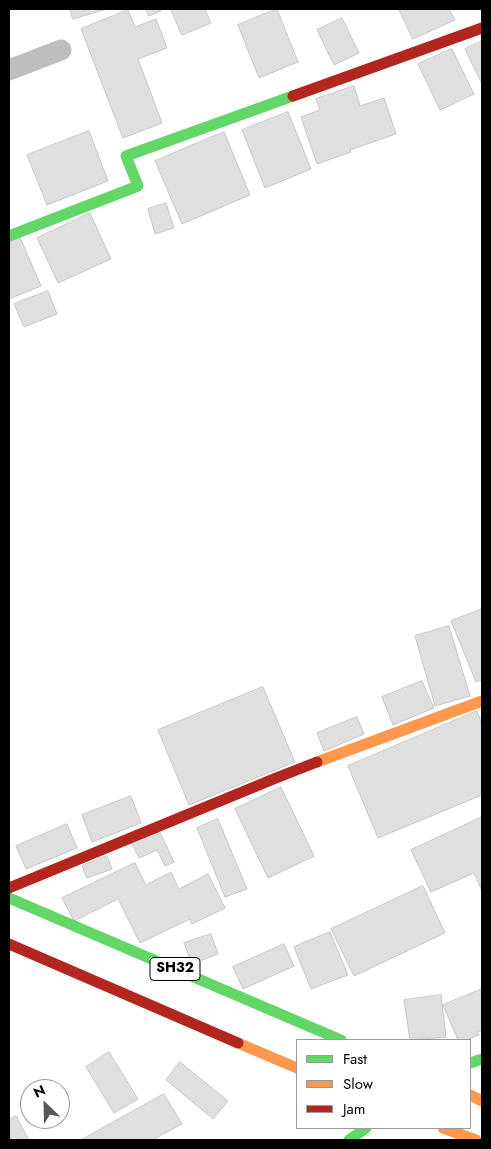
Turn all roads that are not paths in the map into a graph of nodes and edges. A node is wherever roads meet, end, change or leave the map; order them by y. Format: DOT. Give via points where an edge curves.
graph roads {
  1 [pos="482,28"];
  2 [pos="61,50"];
  3 [pos="9,70"];
  4 [pos="9,236"];
  5 [pos="482,701"];
  6 [pos="9,888"];
  7 [pos="9,898"];
  8 [pos="9,944"];
  9 [pos="339,1039"];
  10 [pos="296,1068"];
  11 [pos="365,1129"];
  12 [pos="446,1129"];
  13 [pos="349,1140"];
  14 [pos="476,1140"];
  1 -- 4 [label="street" via="126,156 138,186"];
  2 -- 3 [label="street"];
  5 -- 6 [label="street" via="276,778"];
  7 -- 9 [label="street, SH32"];
  8 -- 10 [label="street, SH32"];
  11 -- 13 [label="street"];
  12 -- 14 [label="street"];
}
